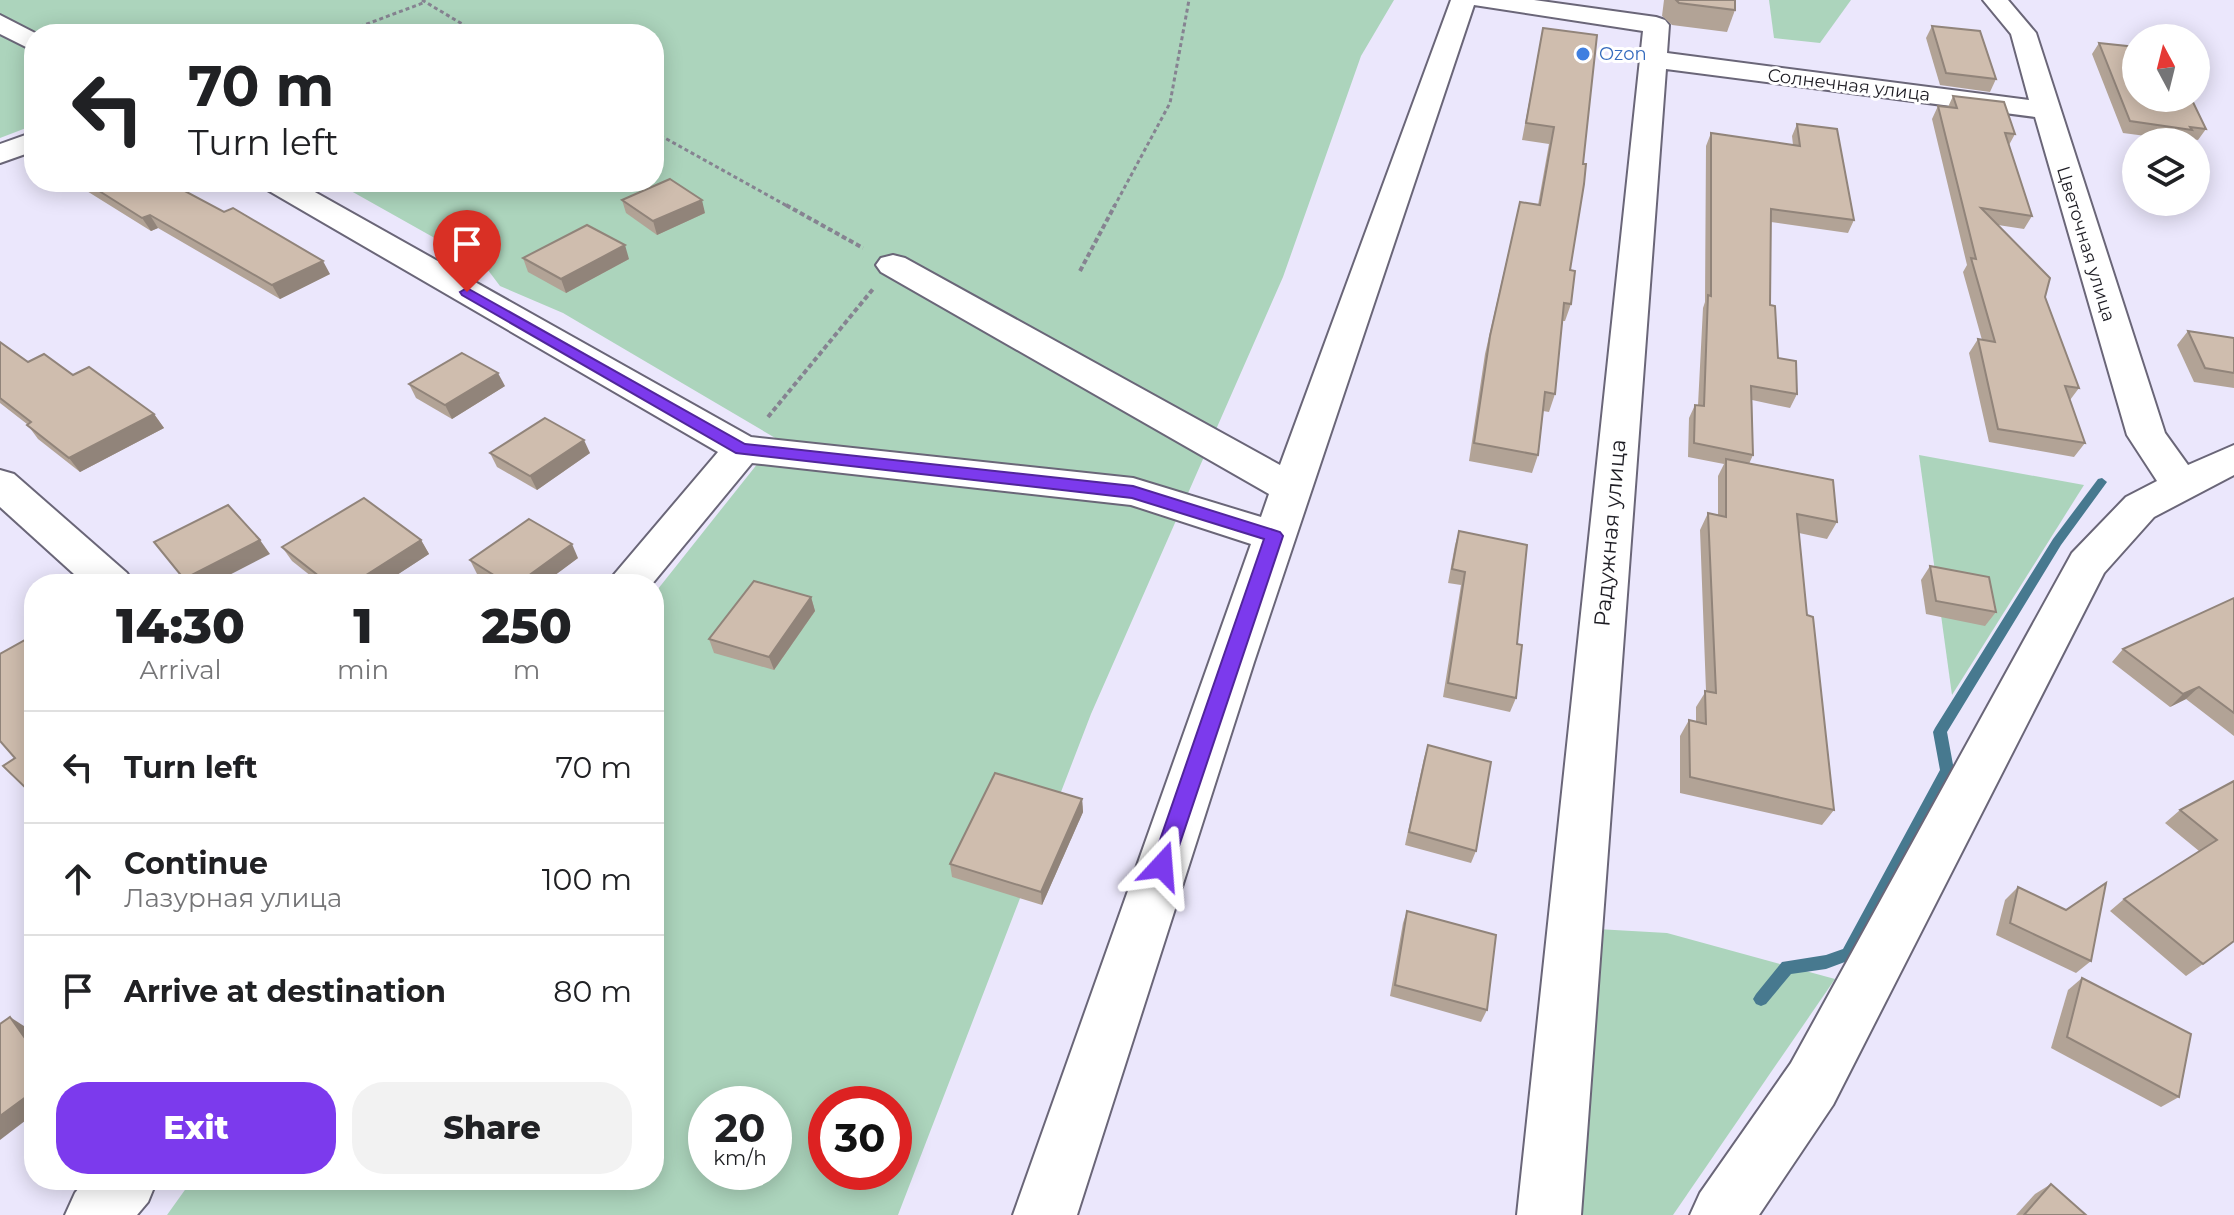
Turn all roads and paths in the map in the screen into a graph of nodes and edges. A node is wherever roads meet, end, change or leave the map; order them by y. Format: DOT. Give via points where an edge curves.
graph roads {
  1 [pos="1189,0"];
  2 [pos="1463,0"];
  3 [pos="1482,0"];
  4 [pos="1995,0"];
  5 [pos="422,2"];
  6 [pos="0,23"];
  7 [pos="366,24"];
  8 [pos="461,24"];
  9 [pos="24,37"];
  10 [pos="1653,59"];
  11 [pos="2044,110"];
  12 [pos="664,138"];
  13 [pos="24,145"];
  14 [pos="0,154"];
  15 [pos="292,192"];
  16 [pos="893,265"];
  17 [pos="1080,271"];
  18 [pos="742,449"];
  19 [pos="2234,458"];
  20 [pos="0,484"];
  21 [pos="2182,487"];
  22 [pos="1291,489"];
  23 [pos="1274,536"];
  24 [pos="101,574"];
  25 [pos="636,574"];
  26 [pos="118,1190"];
  27 [pos="97,1215"];
  28 [pos="1045,1215"];
  29 [pos="1549,1215"];
  30 [pos="1722,1215"];
  1 -- 17 [label="path" via="1170,103"];
  2 -- 22 [label="street"];
  3 -- 10 [label="street, Радужная улица" via="1656,25"];
  4 -- 11 [label="street, Цветочная улица" via="2023,33"];
  5 -- 7 [label="path"];
  5 -- 8 [label="path"];
  6 -- 9 [label="street"];
  10 -- 11 [label="street, Солнечная улица"];
  10 -- 29 [label="street, Радужная улица"];
  11 -- 21 [label="street, Цветочная улица" via="2146,435"];
  12 -- 16 [label="path"];
  13 -- 14 [label="street"];
  15 -- 18 [label="street"];
  16 -- 18 [label="path"];
  16 -- 22 [label="street"];
  18 -- 23 [label="street" via="1133,492"];
  18 -- 25 [label="street"];
  19 -- 21 [label="street"];
  20 -- 24 [label="street"];
  21 -- 30 [label="street" via="2140,507 2087,564 1812,1084"];
  22 -- 23 [label="street"];
  23 -- 28 [label="street"];
  26 -- 27 [label="street"];
}
